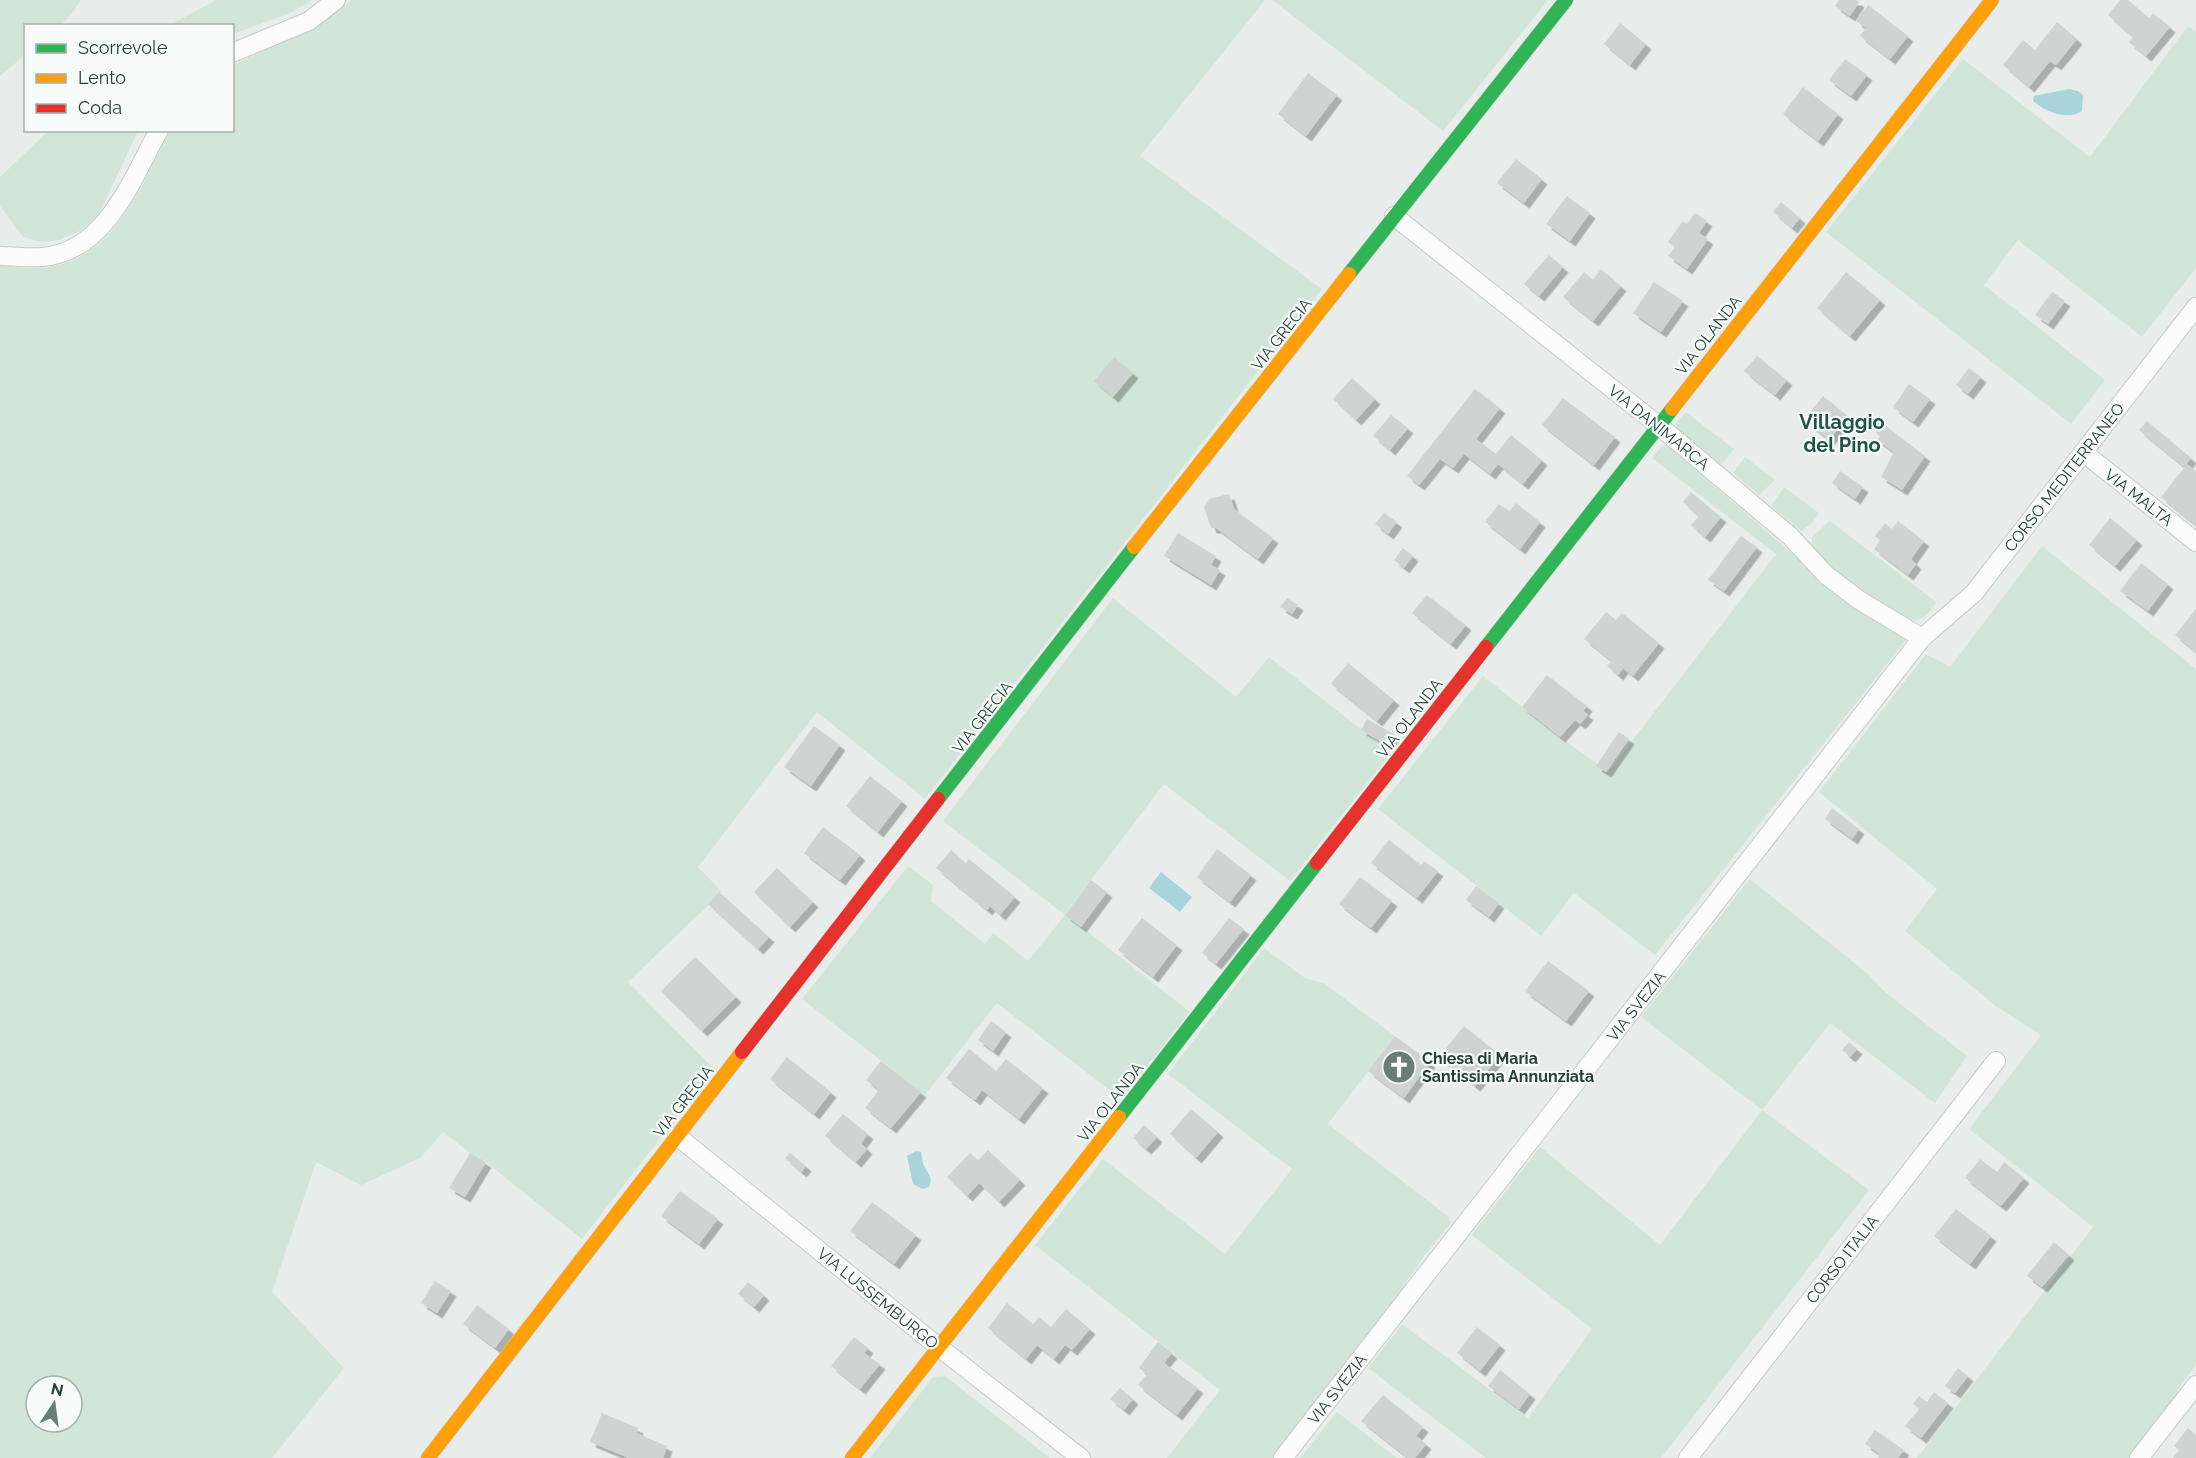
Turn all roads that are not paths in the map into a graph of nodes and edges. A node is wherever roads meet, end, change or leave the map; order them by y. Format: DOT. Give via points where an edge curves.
graph roads {
  1 [pos="336,0"];
  2 [pos="1566,0"];
  3 [pos="1992,0"];
  4 [pos="234,52"];
  5 [pos="158,132"];
  6 [pos="1394,216"];
  7 [pos="0,255"];
  8 [pos="2196,308"];
  9 [pos="1658,425"];
  10 [pos="2083,452"];
  11 [pos="2196,542"];
  12 [pos="1922,638"];
  13 [pos="1996,1061"];
  14 [pos="677,1136"];
  15 [pos="939,1348"];
  16 [pos="2196,1385"];
  17 [pos="428,1458"];
  18 [pos="852,1458"];
  19 [pos="1081,1458"];
  20 [pos="1282,1458"];
  21 [pos="1688,1458"];
  22 [pos="2139,1458"];
  1 -- 4 [label="street" via="309,21"];
  2 -- 6 [label="street, VIA GRECIA"];
  3 -- 9 [label="street, VIA OLANDA"];
  5 -- 7 [label="street" via="111,215 91,238 71,250 43,257"];
  6 -- 9 [label="street, VIA DANIMARCA"];
  6 -- 14 [label="street, VIA GRECIA"];
  8 -- 10 [label="street, CORSO MEDITERRANEO"];
  9 -- 12 [label="street, VIA DANIMARCA" via="1790,536 1826,575"];
  9 -- 15 [label="street, VIA OLANDA"];
  10 -- 11 [label="street, VIA MALTA"];
  10 -- 12 [label="street, CORSO MEDITERRANEO" via="1974,593"];
  12 -- 20 [label="street, VIA SVEZIA"];
  13 -- 21 [label="street, CORSO ITALIA"];
  14 -- 15 [label="street, VIA LUSSEMBURGO"];
  14 -- 17 [label="street, VIA GRECIA"];
  15 -- 18 [label="street, VIA OLANDA"];
  15 -- 19 [label="street, VIA LUSSEMBURGO"];
  16 -- 22 [label="street"];
}
